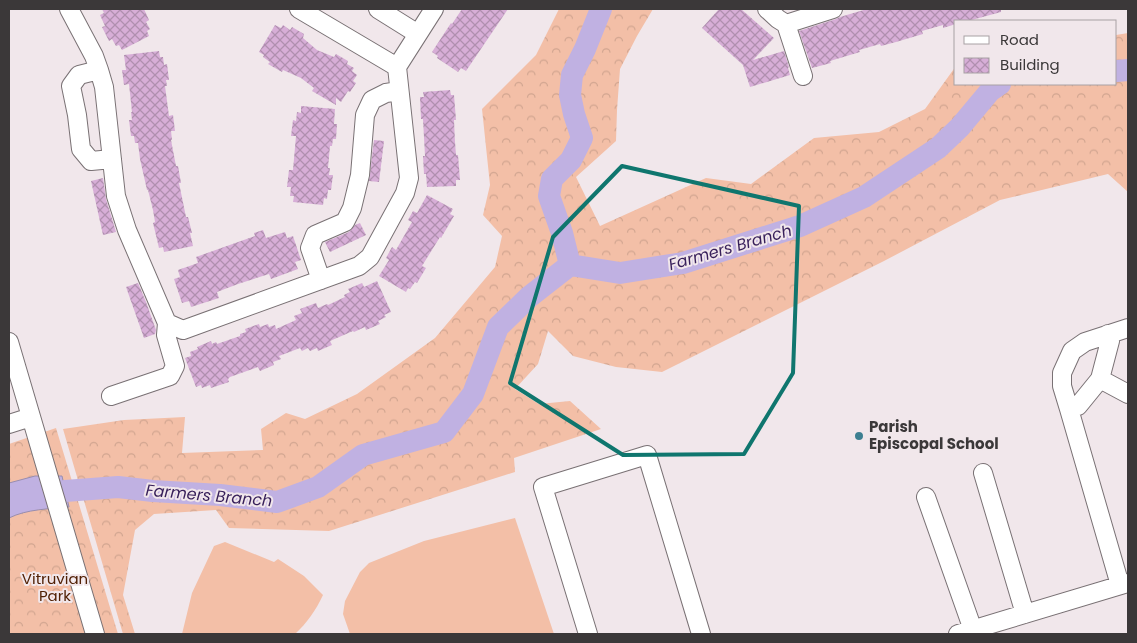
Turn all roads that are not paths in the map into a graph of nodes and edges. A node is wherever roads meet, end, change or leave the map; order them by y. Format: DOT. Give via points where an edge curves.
graph roads {
  1 [pos="69,9"];
  2 [pos="299,9"];
  3 [pos="378,9"];
  4 [pos="434,9"];
  5 [pos="767,9"];
  6 [pos="833,9"];
  7 [pos="786,24"];
  8 [pos="418,34"];
  9 [pos="397,68"];
  10 [pos="99,70"];
  11 [pos="803,76"];
  12 [pos="399,91"];
  13 [pos="112,159"];
  14 [pos="321,280"];
  15 [pos="167,323"];
  16 [pos="1128,328"];
  17 [pos="1108,334"];
  18 [pos="9,342"];
  19 [pos="1100,379"];
  20 [pos="1128,394"];
  21 [pos="111,396"];
  22 [pos="1068,409"];
  23 [pos="31,417"];
  24 [pos="9,424"];
  25 [pos="983,473"];
  26 [pos="926,497"];
  27 [pos="1124,584"];
  28 [pos="1024,614"];
  29 [pos="966,632"];
  30 [pos="96,634"];
  31 [pos="588,634"];
  32 [pos="701,634"];
  1 -- 10 [label="lane"];
  2 -- 9 [label="lane"];
  3 -- 8 [label="lane"];
  4 -- 8 [label="lane"];
  5 -- 7 [label="lane"];
  6 -- 7 [label="lane"];
  7 -- 11 [label="lane"];
  8 -- 9 [label="lane"];
  9 -- 12 [label="lane"];
  10 -- 13 [label="lane"];
  10 -- 13 [label="lane" via="79,76 71,86 81,149 92,161"];
  12 -- 14 [label="lane" via="409,178 405,193 370,257 359,266"];
  12 -- 14 [label="lane" via="372,100 365,114 360,176 345,222 315,235 310,248"];
  13 -- 15 [label="lane" via="116,196 127,230"];
  14 -- 15 [label="lane" via="183,330"];
  15 -- 21 [label="lane" via="166,336 175,366 170,376"];
  16 -- 17 [label="lane"];
  17 -- 19 [label="lane" via="1110,341"];
  17 -- 22 [label="lane" via="1085,342 1072,351 1062,373"];
  18 -- 23 [label="lane"];
  19 -- 20 [label="lane"];
  19 -- 22 [label="lane" via="1078,406"];
  22 -- 27 [label="lane"];
  23 -- 24 [label="lane"];
  23 -- 30 [label="lane"];
  25 -- 28 [label="lane"];
  26 -- 29 [label="lane"];
  27 -- 28 [label="lane"];
  28 -- 29 [label="lane"];
  31 -- 32 [label="lane" via="543,487 647,455"];
}
